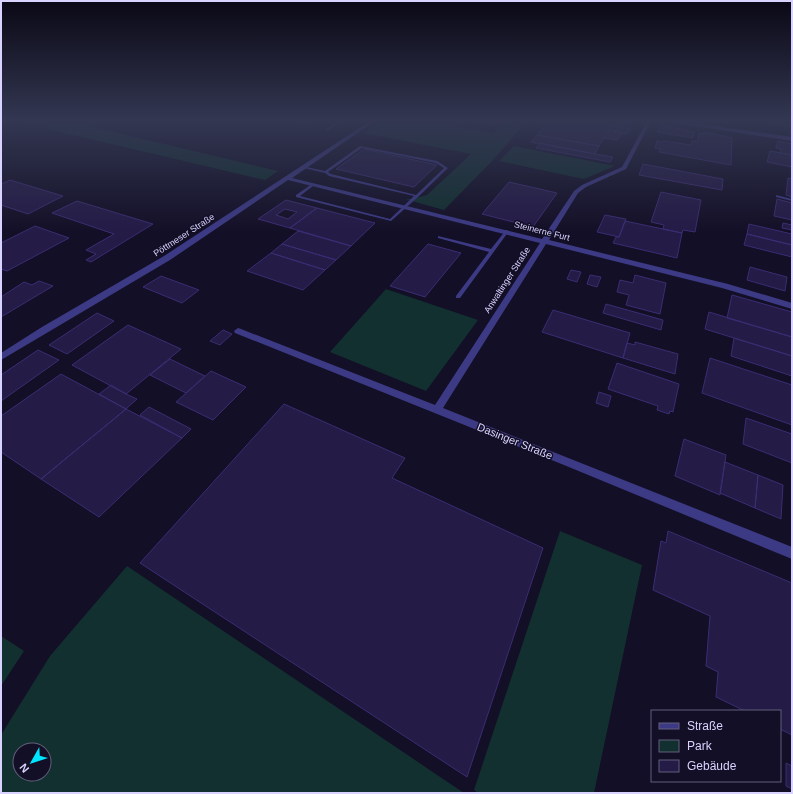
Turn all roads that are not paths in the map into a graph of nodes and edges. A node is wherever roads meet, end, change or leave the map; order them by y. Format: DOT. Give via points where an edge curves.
graph roads {
  1 [pos="316,158"];
  2 [pos="346,158"];
  3 [pos="417,158"];
  4 [pos="629,158"];
  5 [pos="302,167"];
  6 [pos="326,172"];
  7 [pos="286,178"];
  8 [pos="312,185"];
  9 [pos="417,196"];
  10 [pos="777,196"];
  11 [pos="792,200"];
  12 [pos="406,207"];
  13 [pos="506,231"];
  14 [pos="439,237"];
  15 [pos="544,241"];
  16 [pos="492,251"];
  17 [pos="458,297"];
  18 [pos="792,306"];
  19 [pos="238,331"];
  20 [pos="1,357"];
  21 [pos="437,410"];
  22 [pos="792,553"];
  1 -- 5 [label="street, Pöttmeser Straße"];
  2 -- 6 [label="lane"];
  3 -- 9 [label="lane" via="437,162 446,168"];
  4 -- 15 [label="street, Anwaltinger Straße" via="624,168 576,192"];
  5 -- 6 [label="lane"];
  5 -- 7 [label="street, Pöttmeser Straße"];
  6 -- 9 [label="lane" via="330,176"];
  7 -- 8 [label="street, Steinerne Furt"];
  7 -- 20 [label="street, Pöttmeser Straße" via="167,258"];
  8 -- 12 [label="street, Steinerne Furt"];
  8 -- 12 [label="lane" via="297,196 391,220"];
  9 -- 12 [label="lane"];
  10 -- 11 [label="lane"];
  12 -- 13 [label="street, Steinerne Furt"];
  13 -- 15 [label="street, Steinerne Furt"];
  13 -- 16 [label="lane"];
  14 -- 16 [label="lane"];
  15 -- 18 [label="street, Steinerne Furt" via="725,286"];
  15 -- 21 [label="street, Anwaltinger Straße"];
  16 -- 17 [label="lane"];
  19 -- 21 [label="street, Dasinger Straße"];
  21 -- 22 [label="street, Dasinger Straße"];
}
